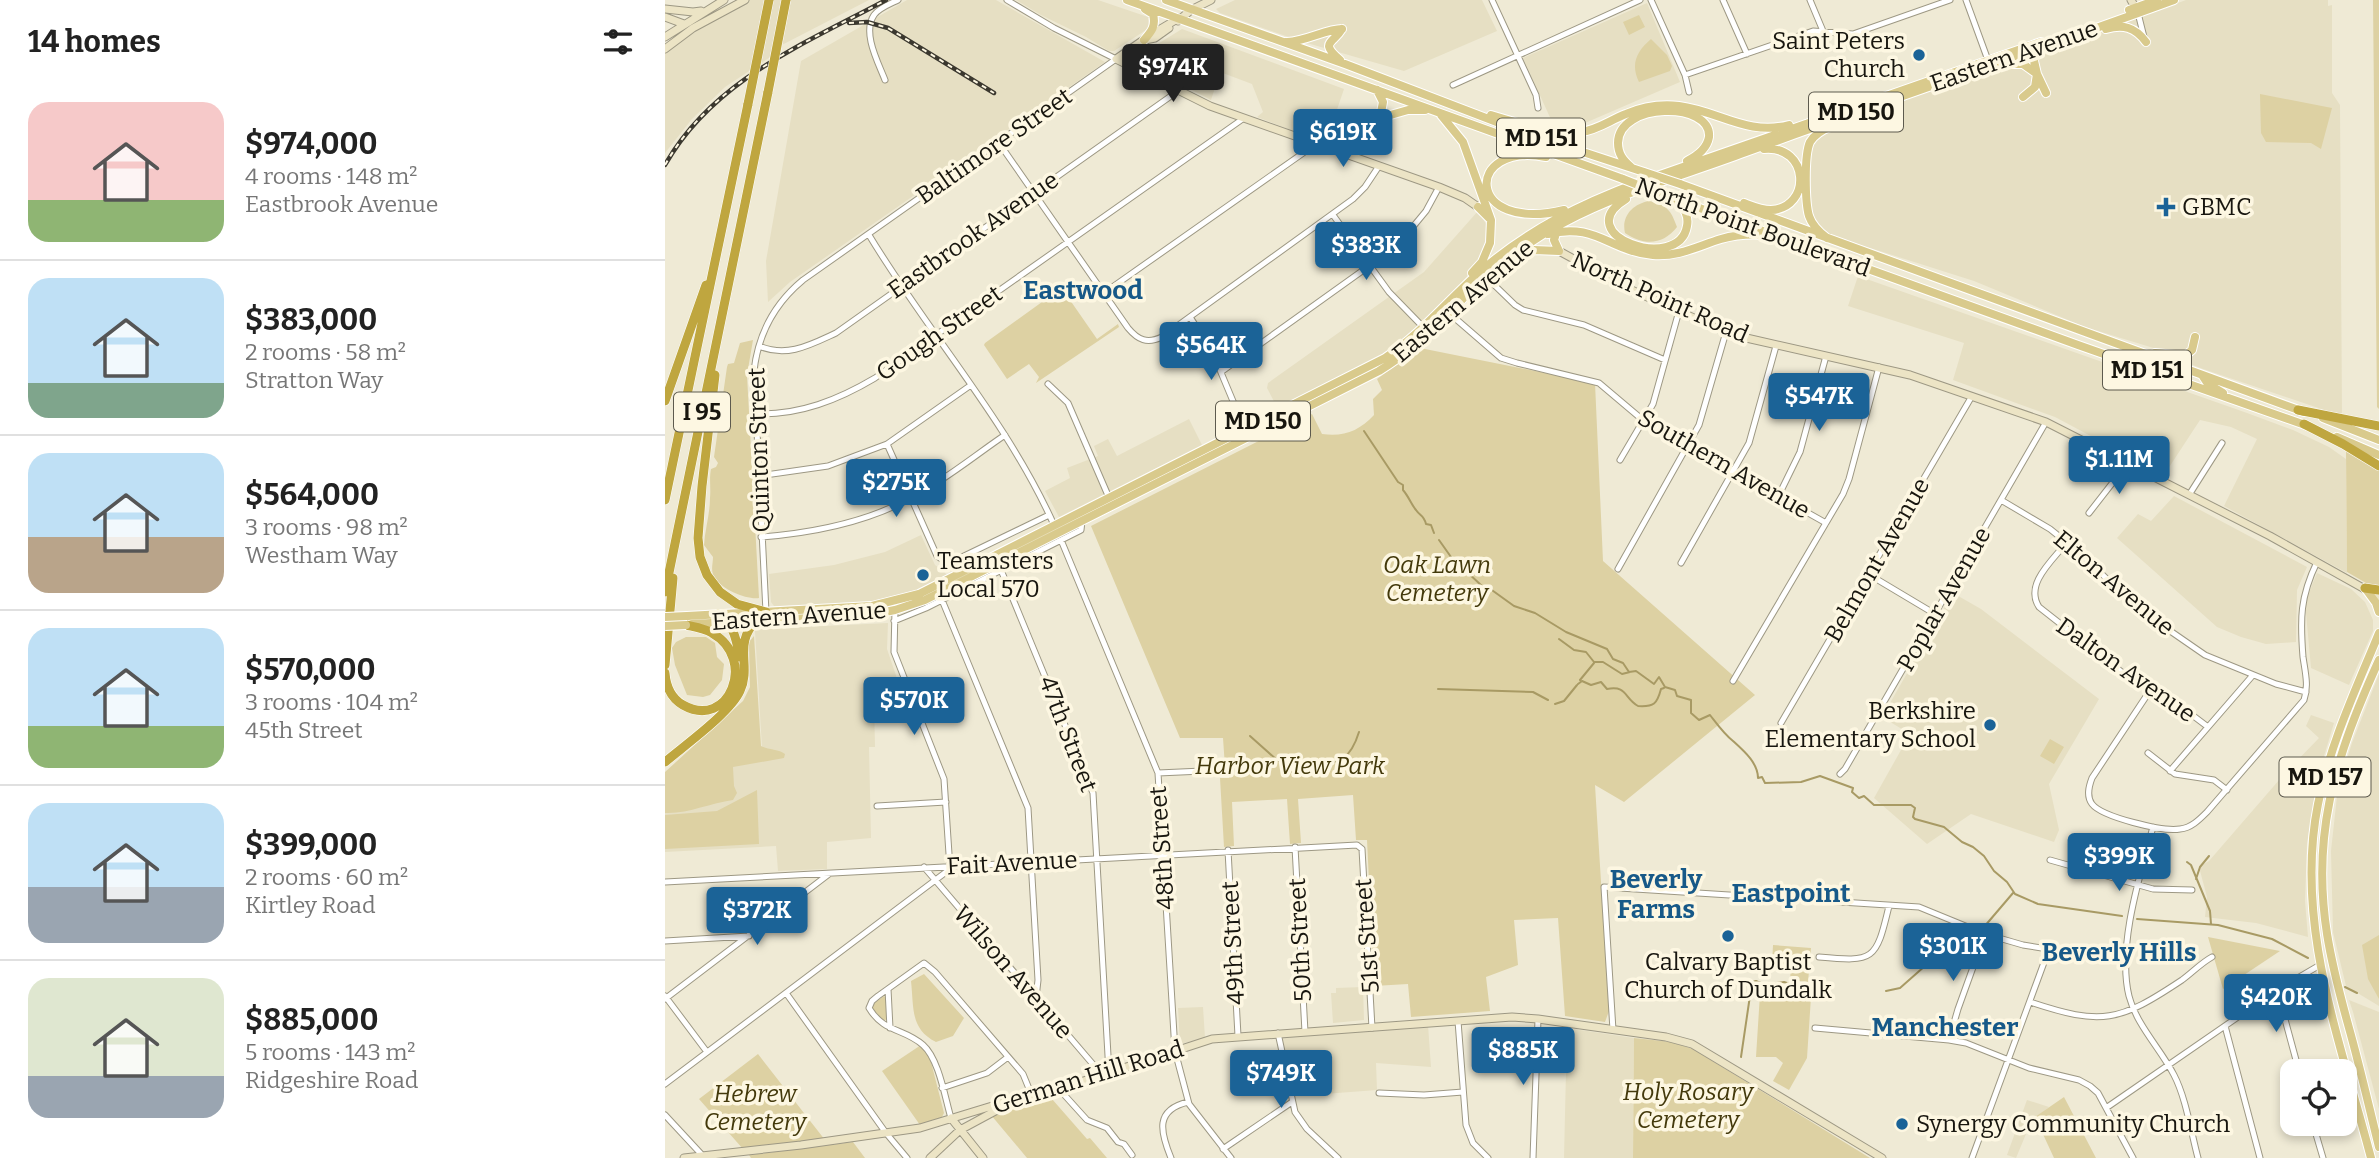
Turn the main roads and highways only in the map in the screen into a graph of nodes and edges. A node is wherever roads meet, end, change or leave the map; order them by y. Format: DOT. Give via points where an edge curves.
graph roads {
  1 [pos="769,0"];
  2 [pos="786,0"];
  3 [pos="1127,0"];
  4 [pos="1166,0"];
  5 [pos="2157,0"];
  6 [pos="2174,0"];
  7 [pos="2135,7"];
  8 [pos="1145,40"];
  9 [pos="2054,40"];
  10 [pos="2146,41"];
  11 [pos="1283,42"];
  12 [pos="2036,49"];
  13 [pos="1989,63"];
  14 [pos="1345,64"];
  15 [pos="2037,74"];
  16 [pos="1377,90"];
  17 [pos="2046,93"];
  18 [pos="2023,97"];
  19 [pos="1444,102"];
  20 [pos="1861,110"];
  21 [pos="1436,112"];
  22 [pos="1809,123"];
  23 [pos="1722,161"];
  24 [pos="1583,166"];
  25 [pos="1642,171"];
  26 [pos="1641,186"];
  27 [pos="1672,198"];
  28 [pos="1727,202"];
  29 [pos="1478,207"];
  30 [pos="1574,208"];
  31 [pos="1491,220"];
  32 [pos="1561,224"];
  33 [pos="1555,233"];
  34 [pos="1777,236"];
  35 [pos="1538,237"];
  36 [pos="720,240"];
  37 [pos="1832,242"];
  38 [pos="1503,263"];
  39 [pos="1459,292"];
  40 [pos="724,303"];
  41 [pos="1446,311"];
  42 [pos="2195,337"];
  43 [pos="2134,349"];
  44 [pos="2202,375"];
  45 [pos="665,401"];
  46 [pos="2248,405"];
  47 [pos="2298,410"];
  48 [pos="2304,424"];
  49 [pos="2379,426"];
  50 [pos="2379,440"];
  51 [pos="2379,455"];
  52 [pos="2379,466"];
  53 [pos="665,500"];
  54 [pos="680,521"];
  55 [pos="1058,533"];
  56 [pos="933,587"];
  57 [pos="2365,588"];
  58 [pos="2379,590"];
  59 [pos="665,592"];
  60 [pos="887,604"];
  61 [pos="895,610"];
  62 [pos="766,612"];
  63 [pos="2379,612"];
  64 [pos="718,614"];
  65 [pos="859,616"];
  66 [pos="665,617"];
  67 [pos="687,620"];
  68 [pos="757,620"];
  69 [pos="728,622"];
  70 [pos="665,626"];
  71 [pos="2379,633"];
  72 [pos="2379,660"];
  73 [pos="665,665"];
  74 [pos="744,672"];
  75 [pos="665,673"];
  76 [pos="665,762"];
  77 [pos="2314,930"];
  78 [pos="2331,963"];
  79 [pos="2320,965"];
  80 [pos="2337,990"];
  81 [pos="2379,1147"];
  82 [pos="2368,1158"];
  1 -- 36 [label="highway, I 95, bridge"];
  2 -- 40 [label="highway, I 95, bridge"];
  3 -- 8 [label="main road" via="1153,14 1154,26"];
  3 -- 16 [label="main road, North Point Boulevard / MD 151"];
  4 -- 11 [label="main road, North Point Boulevard / MD 151"];
  5 -- 7 [label="main road, Eastern Avenue / MD 150"];
  6 -- 7 [label="main road, Eastern Avenue / MD 150"];
  7 -- 9 [label="main road, Eastern Avenue / MD 150"];
  9 -- 10 [label="main road" via="2119,26 2137,31"];
  9 -- 12 [label="main road, Eastern Avenue"];
  9 -- 13 [label="main road, Eastern Avenue / MD 150"];
  11 -- 14 [label="main road, North Point Boulevard / MD 151"];
  11 -- 14 [label="main road" via="1342,29 1329,42 1329,49"];
  12 -- 13 [label="main road, Eastern Avenue / MD 150"];
  12 -- 15 [label="main road"];
  13 -- 15 [label="main road" via="2018,63"];
  13 -- 20 [label="main road, Eastern Avenue / MD 150"];
  13 -- 22 [label="main road, Eastern Avenue / MD 150"];
  14 -- 19 [label="main road, North Point Boulevard / MD 151"];
  15 -- 17 [label="main road"];
  15 -- 18 [label="main road" via="2035,87"];
  16 -- 21 [label="main road, North Point Boulevard / MD 151"];
  16 -- 21 [label="main road" via="1383,102 1380,118 1408,110"];
  19 -- 22 [label="main road" via="1557,134 1582,132 1627,113 1667,105 1761,129"];
  19 -- 25 [label="main road, North Point Boulevard / MD 151"];
  20 -- 23 [label="main road, Eastern Avenue / MD 150"];
  20 -- 37 [label="main road" via="1818,133 1808,150 1808,213 1820,233"];
  21 -- 24 [label="main road, North Point Boulevard / MD 151"];
  21 -- 31 [label="main road" via="1463,142"];
  22 -- 26 [label="main road, Eastern Avenue / MD 150"];
  23 -- 26 [label="main road, Eastern Avenue / MD 150"];
  23 -- 28 [label="main road" via="1777,149 1790,155 1801,175 1795,198 1780,209"];
  24 -- 27 [label="main road, North Point Boulevard / MD 151, bridge"];
  24 -- 30 [label="main road" via="1520,155 1496,165 1487,181 1492,200 1515,213 1544,215"];
  25 -- 26 [label="main road" via="1623,160 1618,147 1627,122 1672,112 1695,115 1706,123 1708,140 1700,153"];
  25 -- 28 [label="main road, North Point Boulevard / MD 151, bridge"];
  26 -- 27 [label="main road" via="1617,204 1611,216 1611,230 1625,242 1664,248 1682,239 1687,216"];
  26 -- 30 [label="main road, Eastern Avenue / MD 150"];
  26 -- 32 [label="main road, Eastern Avenue / MD 150"];
  27 -- 34 [label="main road, North Point Boulevard / MD 151"];
  28 -- 37 [label="main road, North Point Boulevard / MD 151"];
  29 -- 31 [label="main road"];
  30 -- 39 [label="main road, Eastern Avenue / MD 150" via="1516,243"];
  31 -- 39 [label="main road" via="1486,254"];
  32 -- 33 [label="main road"];
  32 -- 35 [label="main road, Eastern Avenue / MD 150"];
  33 -- 34 [label="main road" via="1582,231 1654,255 1694,250 1727,237"];
  33 -- 35 [label="main road"];
  33 -- 38 [label="main road" via="1559,251 1534,250"];
  34 -- 46 [label="main road, North Point Boulevard / MD 151"];
  35 -- 38 [label="main road, Eastern Avenue / MD 150"];
  36 -- 45 [label="highway"];
  36 -- 53 [label="highway, I 95"];
  37 -- 43 [label="main road, North Point Boulevard / MD 151"];
  38 -- 41 [label="main road, Eastern Avenue / MD 150"];
  39 -- 41 [label="main road, Eastern Avenue / MD 150"];
  40 -- 54 [label="highway, I 95"];
  40 -- 62 [label="highway" via="698,548 706,575 720,592 737,604"];
  41 -- 55 [label="main road, Eastern Avenue / MD 150" via="1387,361 1080,517"];
  42 -- 43 [label="main road" via="2185,356"];
  43 -- 44 [label="main road, North Point Boulevard / MD 151"];
  44 -- 46 [label="main road" via="2208,384"];
  44 -- 47 [label="main road, North Point Boulevard / MD 151"];
  46 -- 48 [label="main road, North Point Boulevard / MD 151"];
  47 -- 49 [label="highway"];
  47 -- 50 [label="main road, North Point Boulevard / MD 151"];
  48 -- 51 [label="main road, North Point Boulevard / MD 151"];
  48 -- 52 [label="highway"];
  54 -- 59 [label="highway, I 95"];
  54 -- 73 [label="highway"];
  55 -- 56 [label="main road, Eastern Avenue / MD 150"];
  55 -- 61 [label="main road, Eastern Avenue / MD 150" via="942,592"];
  56 -- 60 [label="main road, Eastern Avenue / MD 150"];
  56 -- 61 [label="main road"];
  57 -- 58 [label="highway"];
  57 -- 63 [label="main road"];
  60 -- 62 [label="main road, Eastern Avenue / MD 150"];
  60 -- 65 [label="main road"];
  61 -- 65 [label="main road, Eastern Avenue / MD 150"];
  62 -- 64 [label="main road, Eastern Avenue / MD 150"];
  64 -- 67 [label="main road, Eastern Avenue / MD 150"];
  64 -- 69 [label="highway"];
  65 -- 68 [label="main road, Eastern Avenue / MD 150"];
  66 -- 67 [label="main road, Eastern Avenue / MD 150, bridge"];
  67 -- 69 [label="main road, Eastern Avenue / MD 150"];
  67 -- 70 [label="main road, Eastern Avenue / MD 150, bridge"];
  67 -- 75 [label="highway" via="713,633 733,655 732,692 719,705 693,709 674,698"];
  68 -- 69 [label="main road, Eastern Avenue / MD 150"];
  68 -- 74 [label="highway" via="743,640"];
  69 -- 74 [label="highway"];
  71 -- 77 [label="main road, MD 157" via="2333,747 2318,803 2312,859"];
  72 -- 78 [label="main road, MD 157" via="2347,738 2328,808 2322,885"];
  74 -- 76 [label="highway" via="733,703"];
  77 -- 78 [label="main road" via="2324,960"];
  77 -- 79 [label="main road, MD 157"];
  78 -- 80 [label="main road, MD 157"];
  79 -- 80 [label="main road" via="2328,968"];
  79 -- 82 [label="main road, MD 157"];
  80 -- 81 [label="main road, MD 157"];
}
